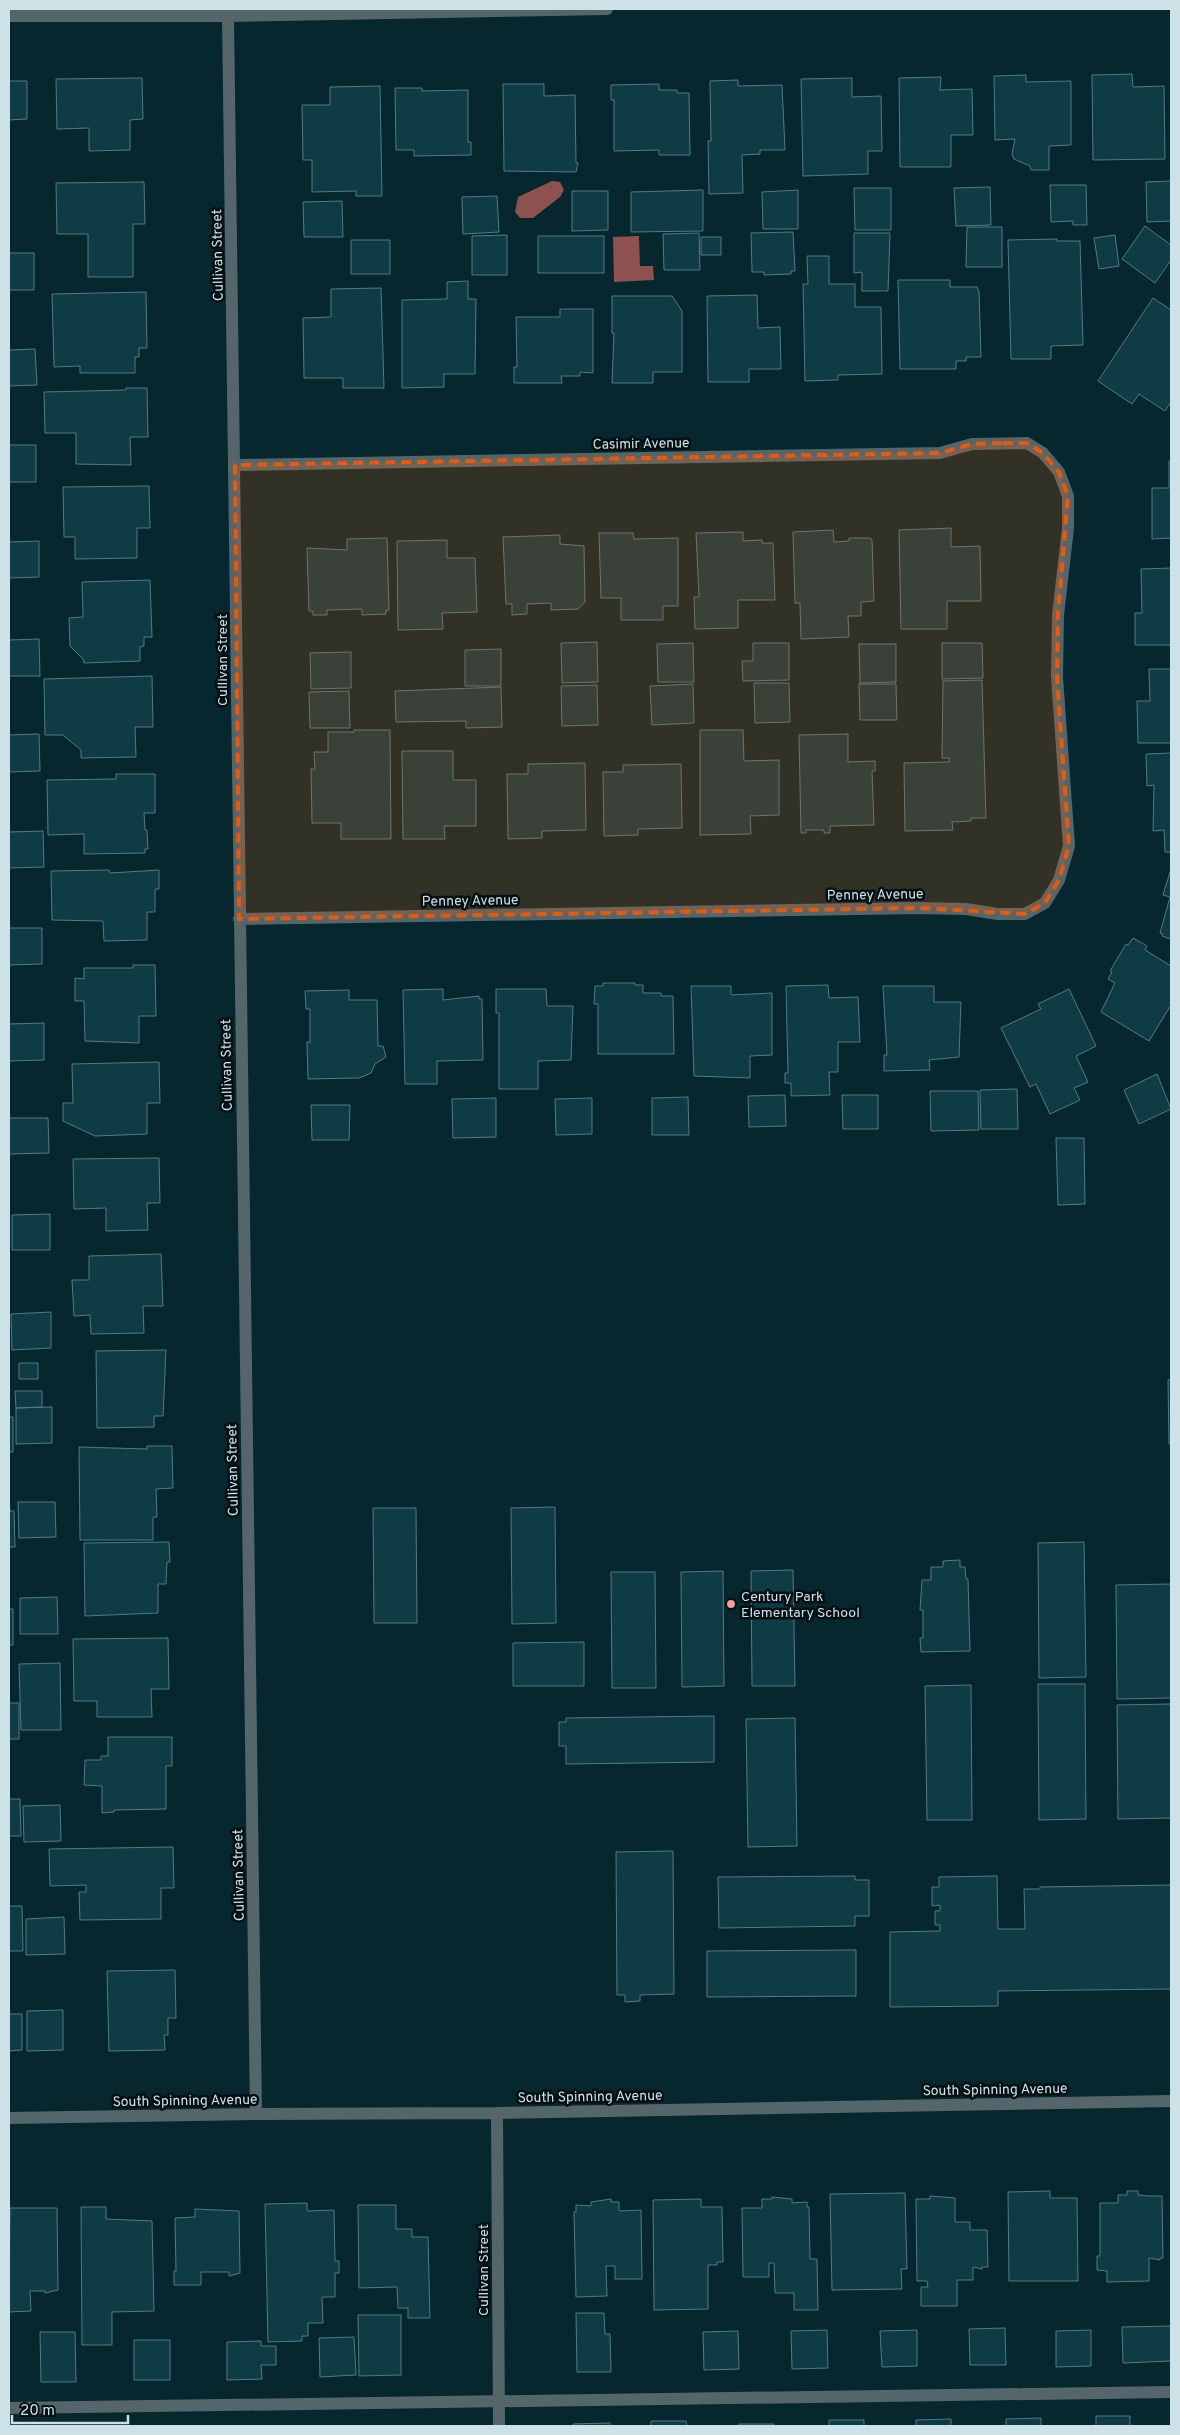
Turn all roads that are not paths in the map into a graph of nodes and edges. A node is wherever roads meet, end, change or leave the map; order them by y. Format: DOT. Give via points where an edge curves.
graph roads {
  1 [pos="607,9"];
  2 [pos="9,16"];
  3 [pos="228,16"];
  4 [pos="1043,453"];
  5 [pos="235,465"];
  6 [pos="239,919"];
  7 [pos="1171,2101"];
  8 [pos="497,2113"];
  9 [pos="256,2114"];
  10 [pos="9,2118"];
  11 [pos="1171,2392"];
  12 [pos="498,2400"];
  13 [pos="9,2408"];
  14 [pos="498,2426"];
  1 -- 3 [label="street"];
  2 -- 3 [label="street"];
  3 -- 5 [label="street, Cullivan Street"];
  4 -- 5 [label="street, Casimir Avenue" via="1027,443 1003,443 972,444 940,454"];
  4 -- 6 [label="street, Penney Avenue" via="1059,472 1068,496 1068,528 1058,615 1057,678 1069,846 1059,880 1045,903 1025,914 920,908"];
  5 -- 6 [label="street, Cullivan Street"];
  6 -- 9 [label="street, Cullivan Street"];
  7 -- 8 [label="street, South Spinning Avenue"];
  8 -- 9 [label="street, South Spinning Avenue"];
  8 -- 12 [label="street, Cullivan Street"];
  9 -- 10 [label="street, South Spinning Avenue"];
  11 -- 12 [label="street"];
  12 -- 13 [label="street"];
  12 -- 14 [label="street, Cullivan Street"];
}
